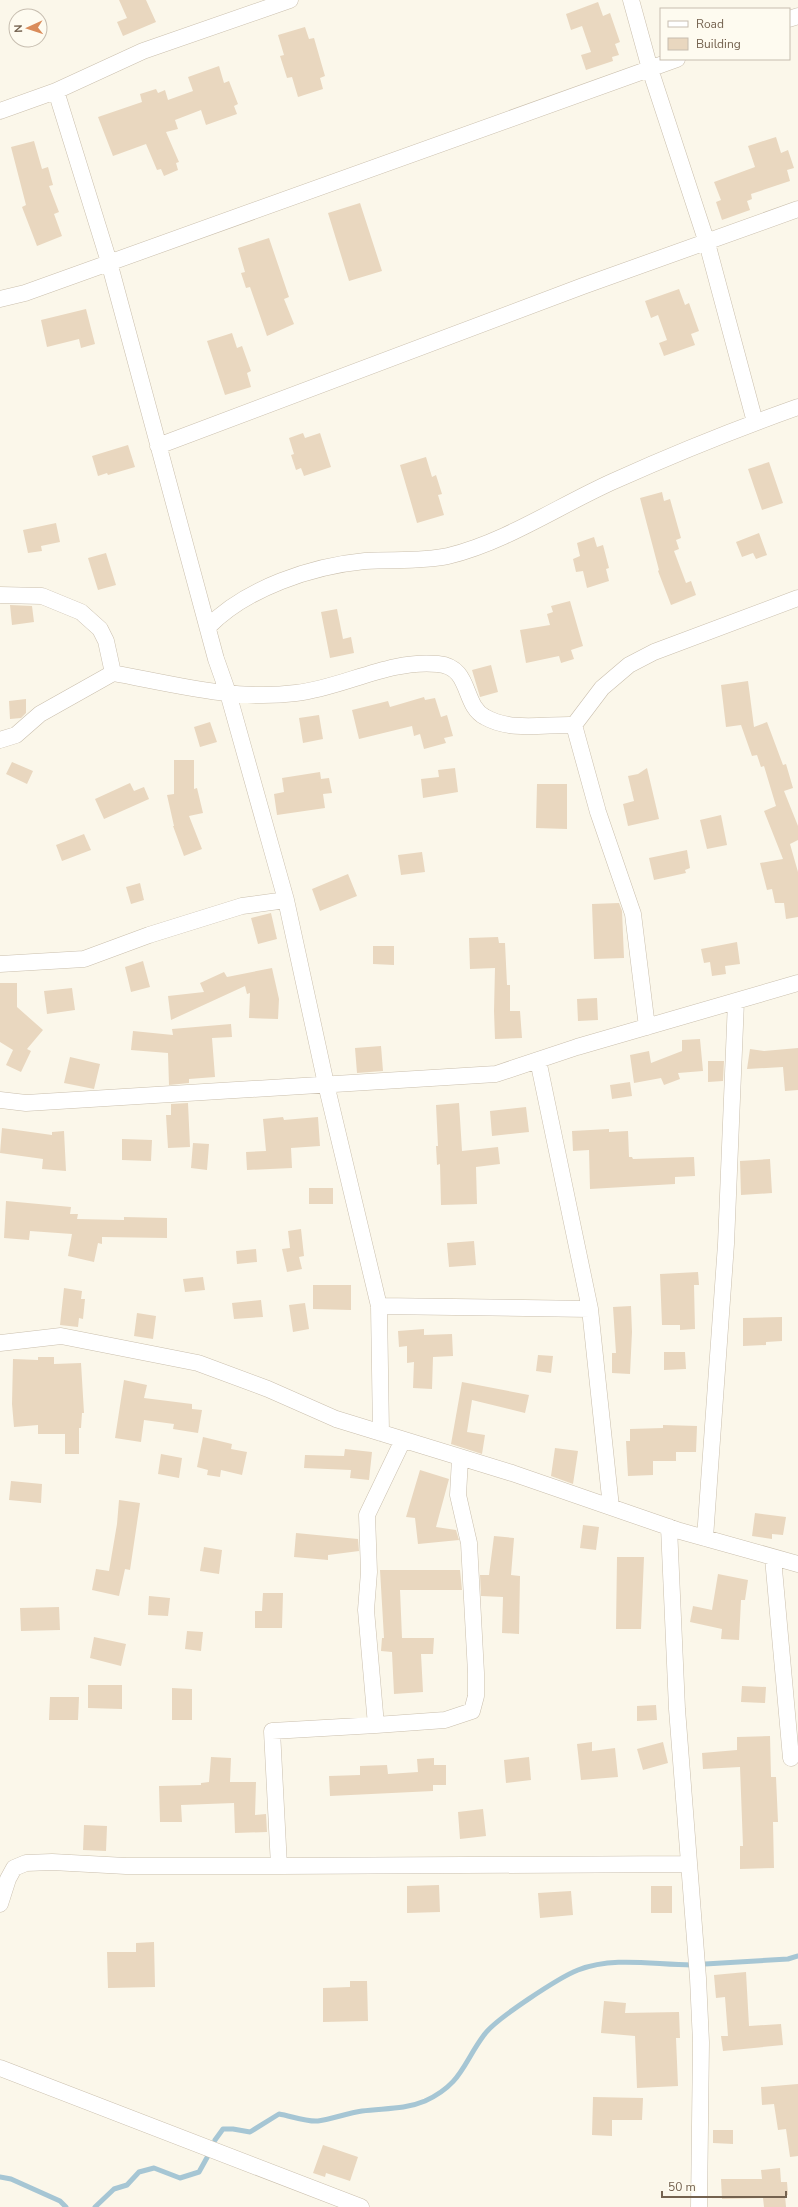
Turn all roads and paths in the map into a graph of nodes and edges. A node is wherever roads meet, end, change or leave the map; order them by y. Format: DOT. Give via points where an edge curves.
graph roads {
  1 [pos="290,0"];
  2 [pos="631,0"];
  3 [pos="675,60"];
  4 [pos="650,69"];
  5 [pos="56,91"];
  6 [pos="0,111"];
  7 [pos="798,209"];
  8 [pos="707,243"];
  9 [pos="109,262"];
  10 [pos="0,299"];
  11 [pos="798,406"];
  12 [pos="755,422"];
  13 [pos="158,446"];
  14 [pos="0,595"];
  15 [pos="798,598"];
  16 [pos="208,627"];
  17 [pos="113,673"];
  18 [pos="228,693"];
  19 [pos="574,725"];
  20 [pos="0,740"];
  21 [pos="286,900"];
  22 [pos="0,964"];
  23 [pos="798,983"];
  24 [pos="736,1001"];
  25 [pos="647,1027"];
  26 [pos="538,1060"];
  27 [pos="326,1084"];
  28 [pos="0,1100"];
  29 [pos="379,1306"];
  30 [pos="590,1309"];
  31 [pos="0,1342"];
  32 [pos="381,1433"];
  33 [pos="403,1440"];
  34 [pos="460,1459"];
  35 [pos="611,1507"];
  36 [pos="669,1527"];
  37 [pos="705,1538"];
  38 [pos="773,1558"];
  39 [pos="798,1564"];
  40 [pos="376,1725"];
  41 [pos="791,1758"];
  42 [pos="689,1864"];
  43 [pos="279,1866"];
  44 [pos="0,1904"];
  45 [pos="0,2068"];
  46 [pos="361,2207"];
  47 [pos="698,2207"];
  1 -- 5 [label="street" via="143,51"];
  2 -- 4 [label="street"];
  3 -- 4 [label="street"];
  4 -- 8 [label="street"];
  4 -- 9 [label="street"];
  5 -- 6 [label="street"];
  5 -- 9 [label="street"];
  7 -- 8 [label="street"];
  8 -- 12 [label="street"];
  8 -- 13 [label="street" via="583,286"];
  9 -- 10 [label="street" via="25,293"];
  9 -- 13 [label="street"];
  11 -- 12 [label="street"];
  12 -- 16 [label="street" via="613,481 518,529 465,551 447,556 362,562 316,571 257,591 219,615"];
  13 -- 16 [label="street"];
  14 -- 17 [label="street" via="42,596 81,612 100,630 106,641"];
  15 -- 19 [label="street" via="654,652 629,666 602,688"];
  16 -- 18 [label="street"];
  17 -- 18 [label="street"];
  17 -- 20 [label="street" via="40,714 16,735"];
  18 -- 19 [label="street" via="296,693 345,683 402,666 437,664 446,665 462,678 474,707 483,717 501,724"];
  18 -- 21 [label="street"];
  19 -- 25 [label="street" via="598,812 633,914"];
  21 -- 22 [label="street" via="242,906 149,935 84,959"];
  21 -- 27 [label="street"];
  23 -- 24 [label="street"];
  24 -- 25 [label="street"];
  24 -- 37 [label="street" via="726,1244"];
  25 -- 26 [label="street"];
  26 -- 27 [label="street" via="496,1074"];
  26 -- 30 [label="street"];
  27 -- 28 [label="street" via="26,1103"];
  27 -- 29 [label="street"];
  29 -- 30 [label="street"];
  29 -- 32 [label="street"];
  30 -- 35 [label="street"];
  31 -- 32 [label="street" via="61,1336 198,1363 268,1389 336,1419"];
  32 -- 33 [label="street"];
  33 -- 34 [label="street"];
  33 -- 40 [label="street" via="367,1515 369,1572 366,1610"];
  34 -- 35 [label="street" via="512,1473"];
  34 -- 40 [label="street" via="458,1495 469,1543 476,1673 476,1696 472,1711 445,1720"];
  35 -- 36 [label="street"];
  36 -- 37 [label="street"];
  36 -- 42 [label="street" via="677,1709"];
  37 -- 38 [label="street"];
  38 -- 39 [label="street"];
  38 -- 41 [label="street"];
  40 -- 43 [label="street" via="272,1731"];
  42 -- 43 [label="street"];
  42 -- 47 [label="street" via="700,2035"];
  43 -- 44 [label="street" via="26,1863 14,1868"];
  45 -- 46 [label="street"];
}
